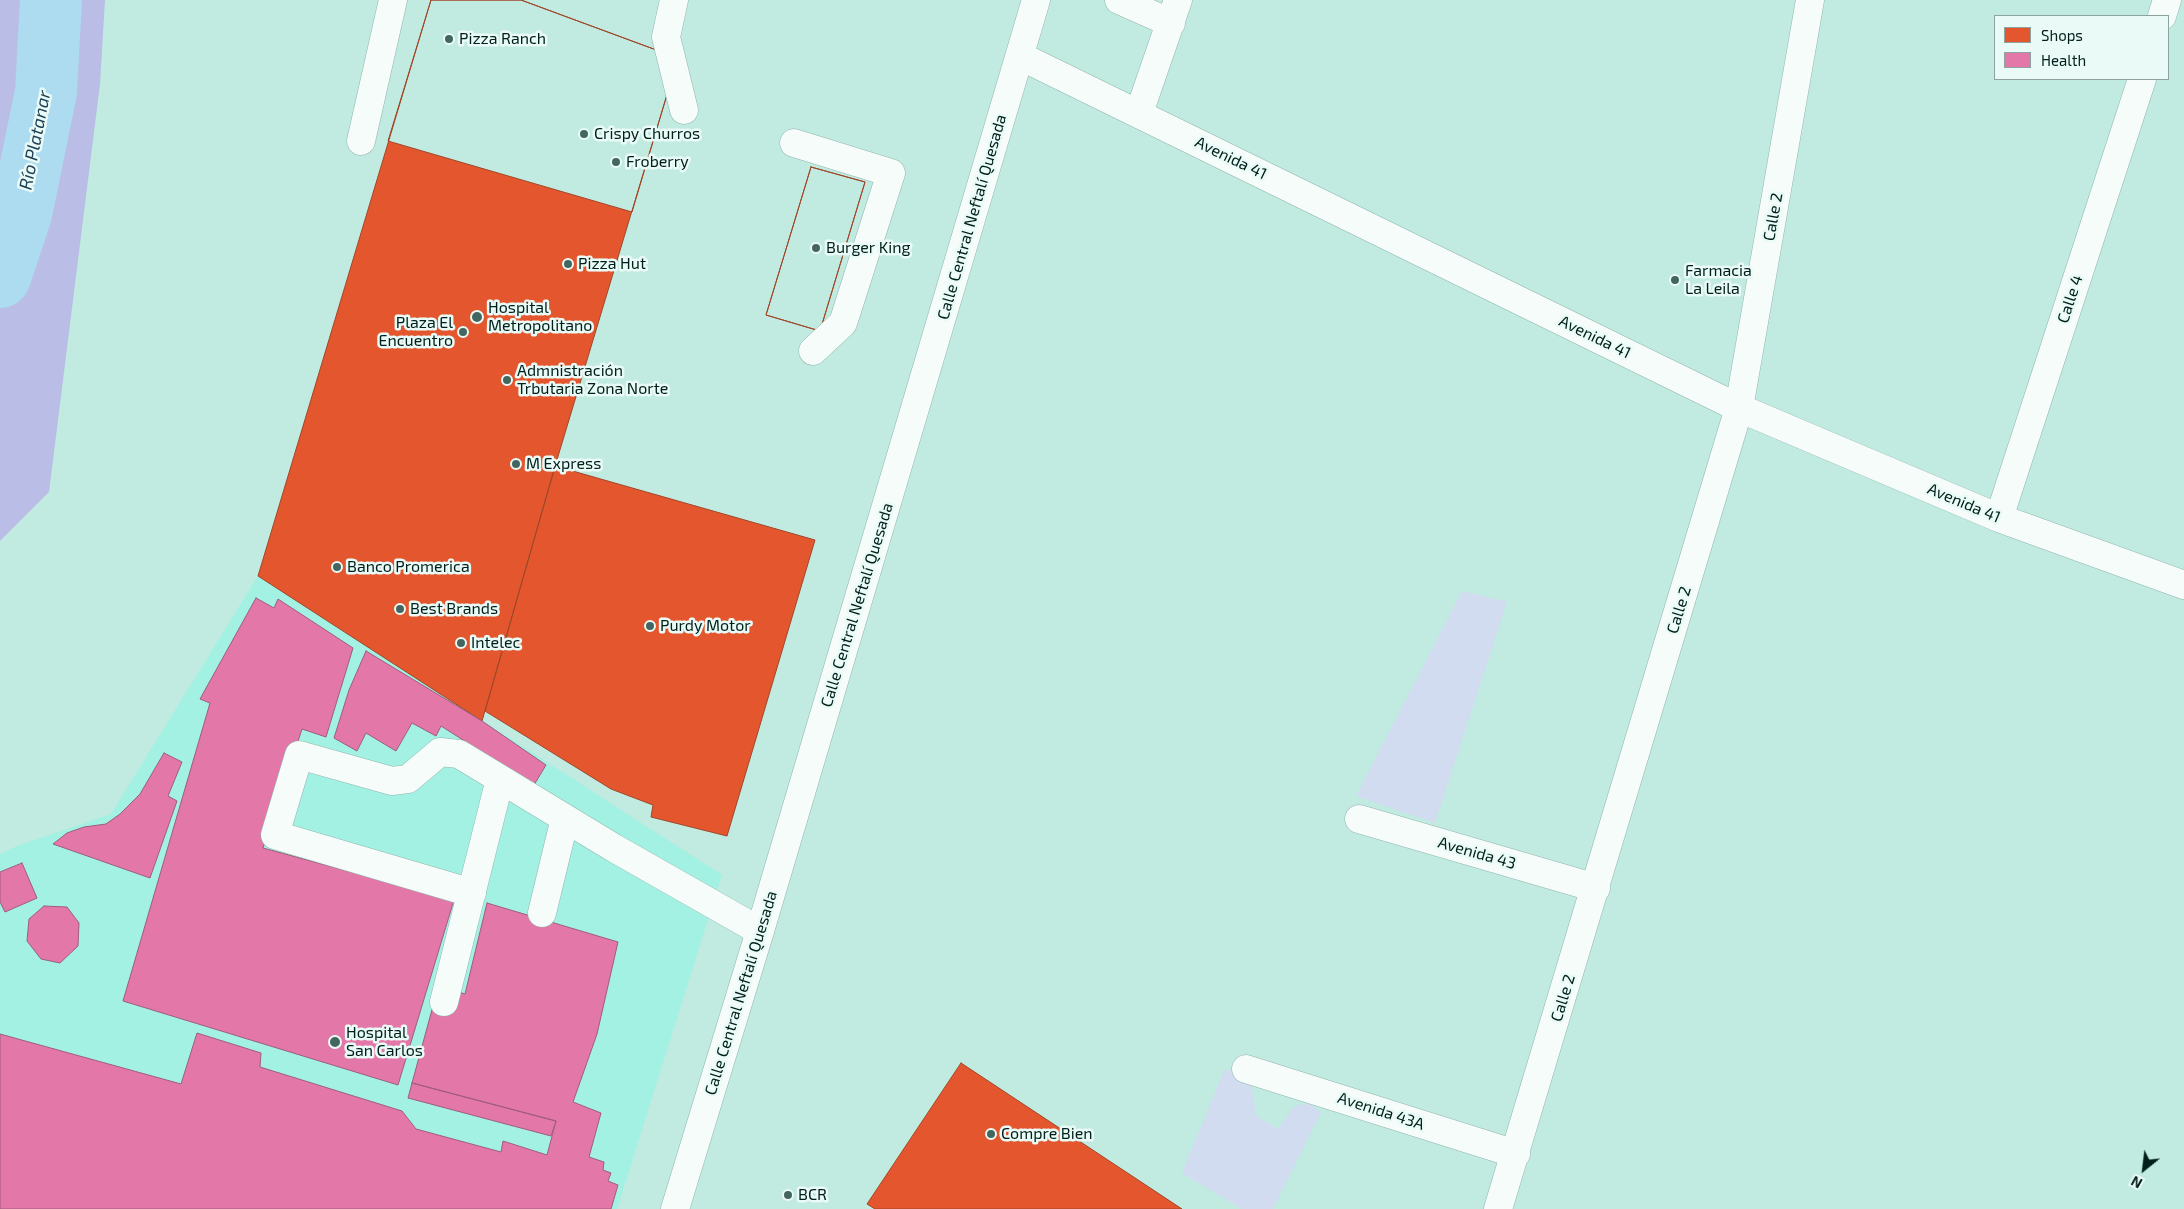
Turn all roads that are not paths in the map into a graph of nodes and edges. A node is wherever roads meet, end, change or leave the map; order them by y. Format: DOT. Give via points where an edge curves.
graph roads {
  1 [pos="674,0"];
  2 [pos="1036,0"];
  3 [pos="1119,0"];
  4 [pos="1810,0"];
  5 [pos="2167,0"];
  6 [pos="392,2"];
  7 [pos="1174,12"];
  8 [pos="2162,15"];
  9 [pos="1020,56"];
  10 [pos="2142,80"];
  11 [pos="684,110"];
  12 [pos="1139,113"];
  13 [pos="361,141"];
  14 [pos="794,143"];
  15 [pos="813,350"];
  16 [pos="1739,408"];
  17 [pos="1998,518"];
  18 [pos="2184,586"];
  19 [pos="500,779"];
  20 [pos="565,818"];
  21 [pos="1359,819"];
  22 [pos="1596,888"];
  23 [pos="472,893"];
  24 [pos="542,913"];
  25 [pos="760,931"];
  26 [pos="444,1002"];
  27 [pos="1246,1069"];
  28 [pos="1516,1154"];
  29 [pos="675,1209"];
  30 [pos="1498,1209"];
  1 -- 11 [label="street" via="666,37"];
  2 -- 9 [label="street, Calle Central Neftalí Quesada"];
  3 -- 7 [label="street"];
  4 -- 16 [label="street, Calle 2"];
  5 -- 8 [label="street"];
  6 -- 13 [label="street"];
  7 -- 12 [label="street"];
  9 -- 12 [label="street, Avenida 41"];
  9 -- 25 [label="street, Calle Central Neftalí Quesada"];
  10 -- 17 [label="street, Calle 4"];
  12 -- 16 [label="street, Avenida 41"];
  14 -- 15 [label="street" via="891,173 842,322"];
  16 -- 17 [label="street, Avenida 41"];
  16 -- 22 [label="street, Calle 2"];
  17 -- 18 [label="street, Avenida 41"];
  19 -- 20 [label="street"];
  19 -- 23 [label="street"];
  19 -- 23 [label="street" via="459,754 440,752 408,779 392,781 299,755 275,835"];
  20 -- 24 [label="street"];
  20 -- 25 [label="street"];
  21 -- 22 [label="street, Avenida 43"];
  22 -- 28 [label="street, Calle 2"];
  23 -- 26 [label="street"];
  25 -- 29 [label="street, Calle Central Neftalí Quesada"];
  27 -- 28 [label="street, Avenida 43A"];
  28 -- 30 [label="street, Calle 2"];
}
